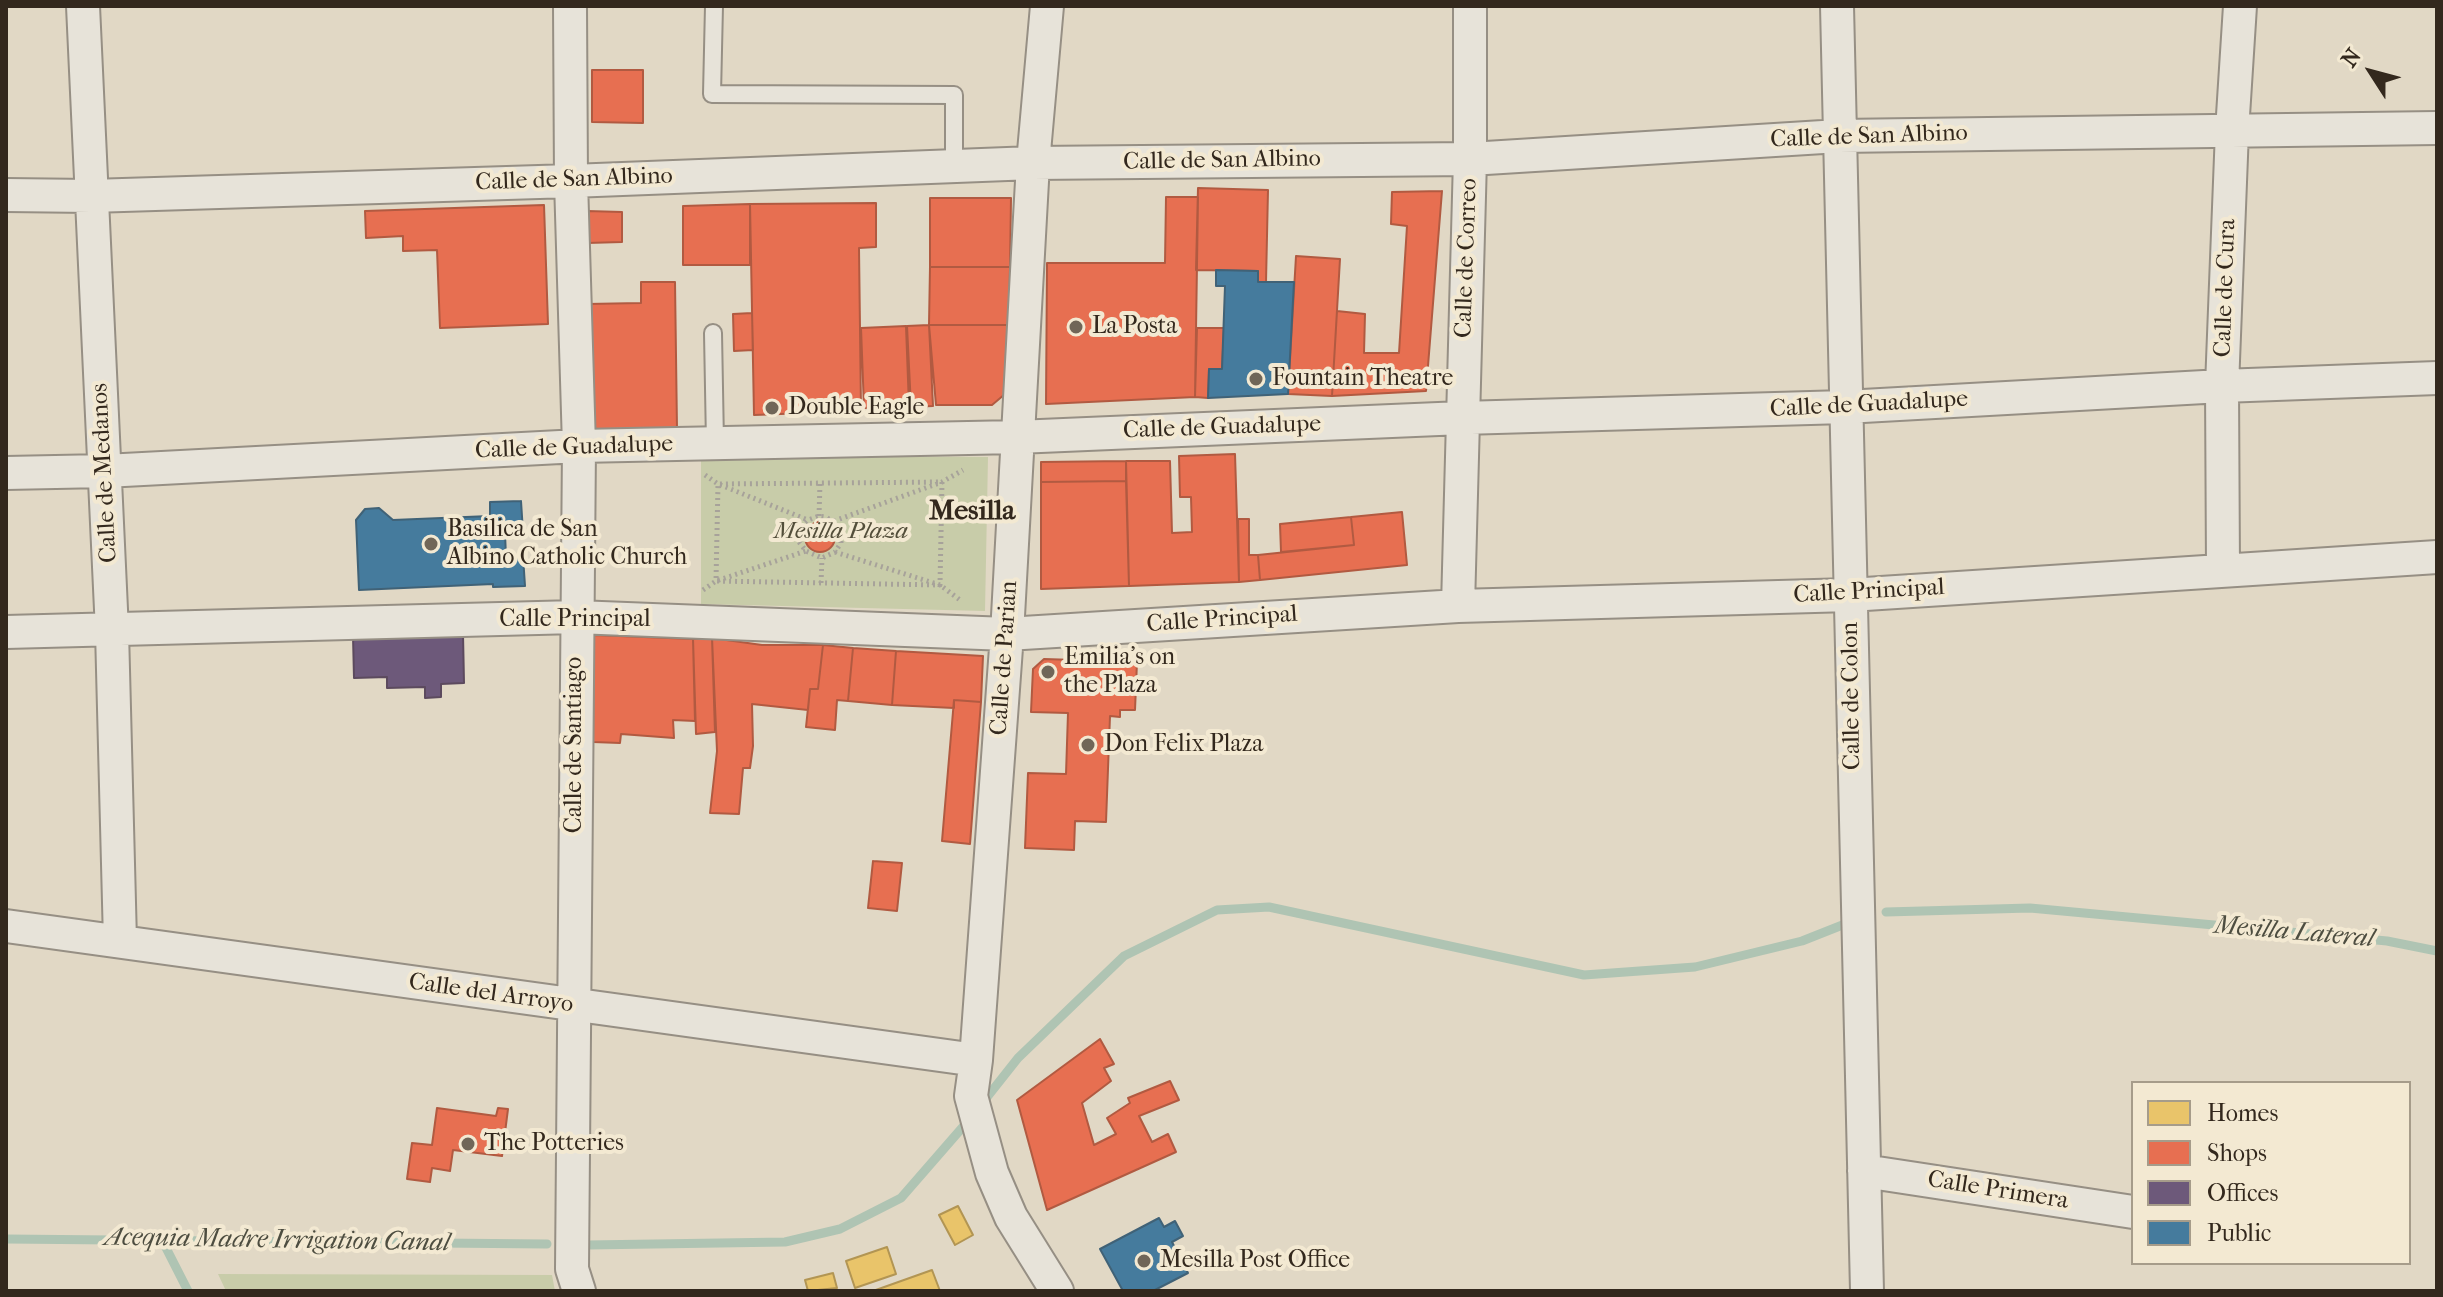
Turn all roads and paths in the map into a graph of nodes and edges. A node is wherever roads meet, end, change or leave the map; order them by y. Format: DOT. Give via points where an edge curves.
graph roads {
  1 [pos="83,6"];
  2 [pos="570,6"];
  3 [pos="714,6"];
  4 [pos="1047,6"];
  5 [pos="1470,6"];
  6 [pos="1837,6"];
  7 [pos="2240,6"];
  8 [pos="2437,128"];
  9 [pos="2232,131"];
  10 [pos="1839,136"];
  11 [pos="1470,159"];
  12 [pos="1033,163"];
  13 [pos="954,166"];
  14 [pos="571,181"];
  15 [pos="6,195"];
  16 [pos="91,196"];
  17 [pos="713,333"];
  18 [pos="2437,378"];
  19 [pos="2222,386"];
  20 [pos="1845,407"];
  21 [pos="1462,418"];
  22 [pos="1017,437"];
  23 [pos="715,443"];
  24 [pos="662,444"];
  25 [pos="579,446"];
  26 [pos="967,467"];
  27 [pos="105,471"];
  28 [pos="6,473"];
  29 [pos="942,482"];
  30 [pos="820,483"];
  31 [pos="718,484"];
  32 [pos="819,516"];
  33 [pos="808,520"];
  34 [pos="834,521"];
  35 [pos="806,551"];
  36 [pos="835,552"];
  37 [pos="2437,557"];
  38 [pos="822,558"];
  39 [pos="2223,570"];
  40 [pos="716,581"];
  41 [pos="821,583"];
  42 [pos="940,585"];
  43 [pos="1850,595"];
  44 [pos="962,601"];
  45 [pos="1458,606"];
  46 [pos="576,617"];
  47 [pos="659,620"];
  48 [pos="112,631"];
  49 [pos="6,632"];
  50 [pos="1007,634"];
  51 [pos="6,926"];
  52 [pos="120,941"];
  53 [pos="575,1006"];
  54 [pos="976,1060"];
  55 [pos="1864,1171"];
  56 [pos="2131,1212"];
  57 [pos="579,1291"];
  58 [pos="1057,1291"];
  59 [pos="1867,1291"];
  1 -- 16 [label="street, Calle de Medanos"];
  2 -- 14 [label="street, Calle de Santiago"];
  3 -- 13 [label="lane" via="712,94 954,95"];
  4 -- 12 [label="street, Calle de Parian"];
  5 -- 11 [label="street, Calle de Correo"];
  6 -- 10 [label="street, Calle de Colon"];
  7 -- 9 [label="street, Calle de Cura"];
  8 -- 9 [label="street, Calle de San Albino"];
  9 -- 10 [label="street, Calle de San Albino"];
  9 -- 19 [label="street, Calle de Cura"];
  10 -- 11 [label="street, Calle de San Albino"];
  10 -- 20 [label="street, Calle de Colon"];
  11 -- 12 [label="street, Calle de San Albino"];
  11 -- 21 [label="street, Calle de Correo"];
  12 -- 13 [label="street, Calle de San Albino"];
  12 -- 22 [label="street, Calle de Parian"];
  13 -- 14 [label="street, Calle de San Albino"];
  14 -- 16 [label="street, Calle de San Albino"];
  14 -- 25 [label="street, Calle de Santiago"];
  15 -- 16 [label="street, Calle de San Albino"];
  16 -- 27 [label="street, Calle de Medanos"];
  17 -- 23 [label="lane"];
  18 -- 19 [label="street, Calle de Guadalupe"];
  19 -- 20 [label="street, Calle de Guadalupe"];
  19 -- 39 [label="street, Calle de Cura"];
  20 -- 21 [label="street, Calle de Guadalupe"];
  20 -- 43 [label="street, Calle de Colon"];
  21 -- 22 [label="street, Calle de Guadalupe"];
  21 -- 45 [label="street, Calle de Correo"];
  22 -- 23 [label="street, Calle de Guadalupe"];
  22 -- 50 [label="street, Calle de Parian"];
  23 -- 24 [label="street, Calle de Guadalupe"];
  24 -- 25 [label="street, Calle de Guadalupe"];
  24 -- 31 [label="path"];
  25 -- 27 [label="street, Calle de Guadalupe"];
  25 -- 46 [label="street, Calle de Santiago"];
  26 -- 29 [label="path"];
  27 -- 28 [label="street, Calle de Guadalupe"];
  27 -- 48 [label="street, Calle de Medanos"];
  29 -- 30 [label="path"];
  29 -- 34 [label="path"];
  29 -- 42 [label="path"];
  30 -- 31 [label="path"];
  30 -- 32 [label="path"];
  31 -- 33 [label="path"];
  31 -- 40 [label="path"];
  32 -- 33 [label="path"];
  32 -- 34 [label="path"];
  33 -- 35 [label="path" via="800,527 799,542"];
  34 -- 36 [label="path" via="841,528"];
  35 -- 38 [label="path"];
  35 -- 40 [label="path"];
  36 -- 38 [label="path"];
  36 -- 42 [label="path"];
  37 -- 39 [label="street, Calle Principal"];
  38 -- 41 [label="path"];
  39 -- 43 [label="street, Calle Principal"];
  40 -- 41 [label="path"];
  40 -- 47 [label="path"];
  41 -- 42 [label="path"];
  42 -- 44 [label="path"];
  43 -- 45 [label="street, Calle Principal"];
  43 -- 55 [label="street, Calle de Colon"];
  45 -- 50 [label="street, Calle Principal"];
  46 -- 47 [label="street, Calle Principal"];
  46 -- 48 [label="street, Calle Principal"];
  46 -- 53 [label="street, Calle de Santiago"];
  47 -- 50 [label="street, Calle Principal"];
  48 -- 49 [label="street, Calle Principal"];
  48 -- 52 [label="street, Calle de Medanos"];
  50 -- 54 [label="street, Calle de Parian"];
  51 -- 52 [label="street, Calle del Arroyo"];
  52 -- 53 [label="street, Calle del Arroyo"];
  53 -- 54 [label="street, Calle del Arroyo"];
  53 -- 57 [label="street, Calle de Santiago" via="572,1269"];
  54 -- 58 [label="street, Calle de Parian" via="971,1096 992,1173 1011,1217"];
  55 -- 56 [label="street, Calle Primera"];
  55 -- 59 [label="street, Calle de Colon"];
}
